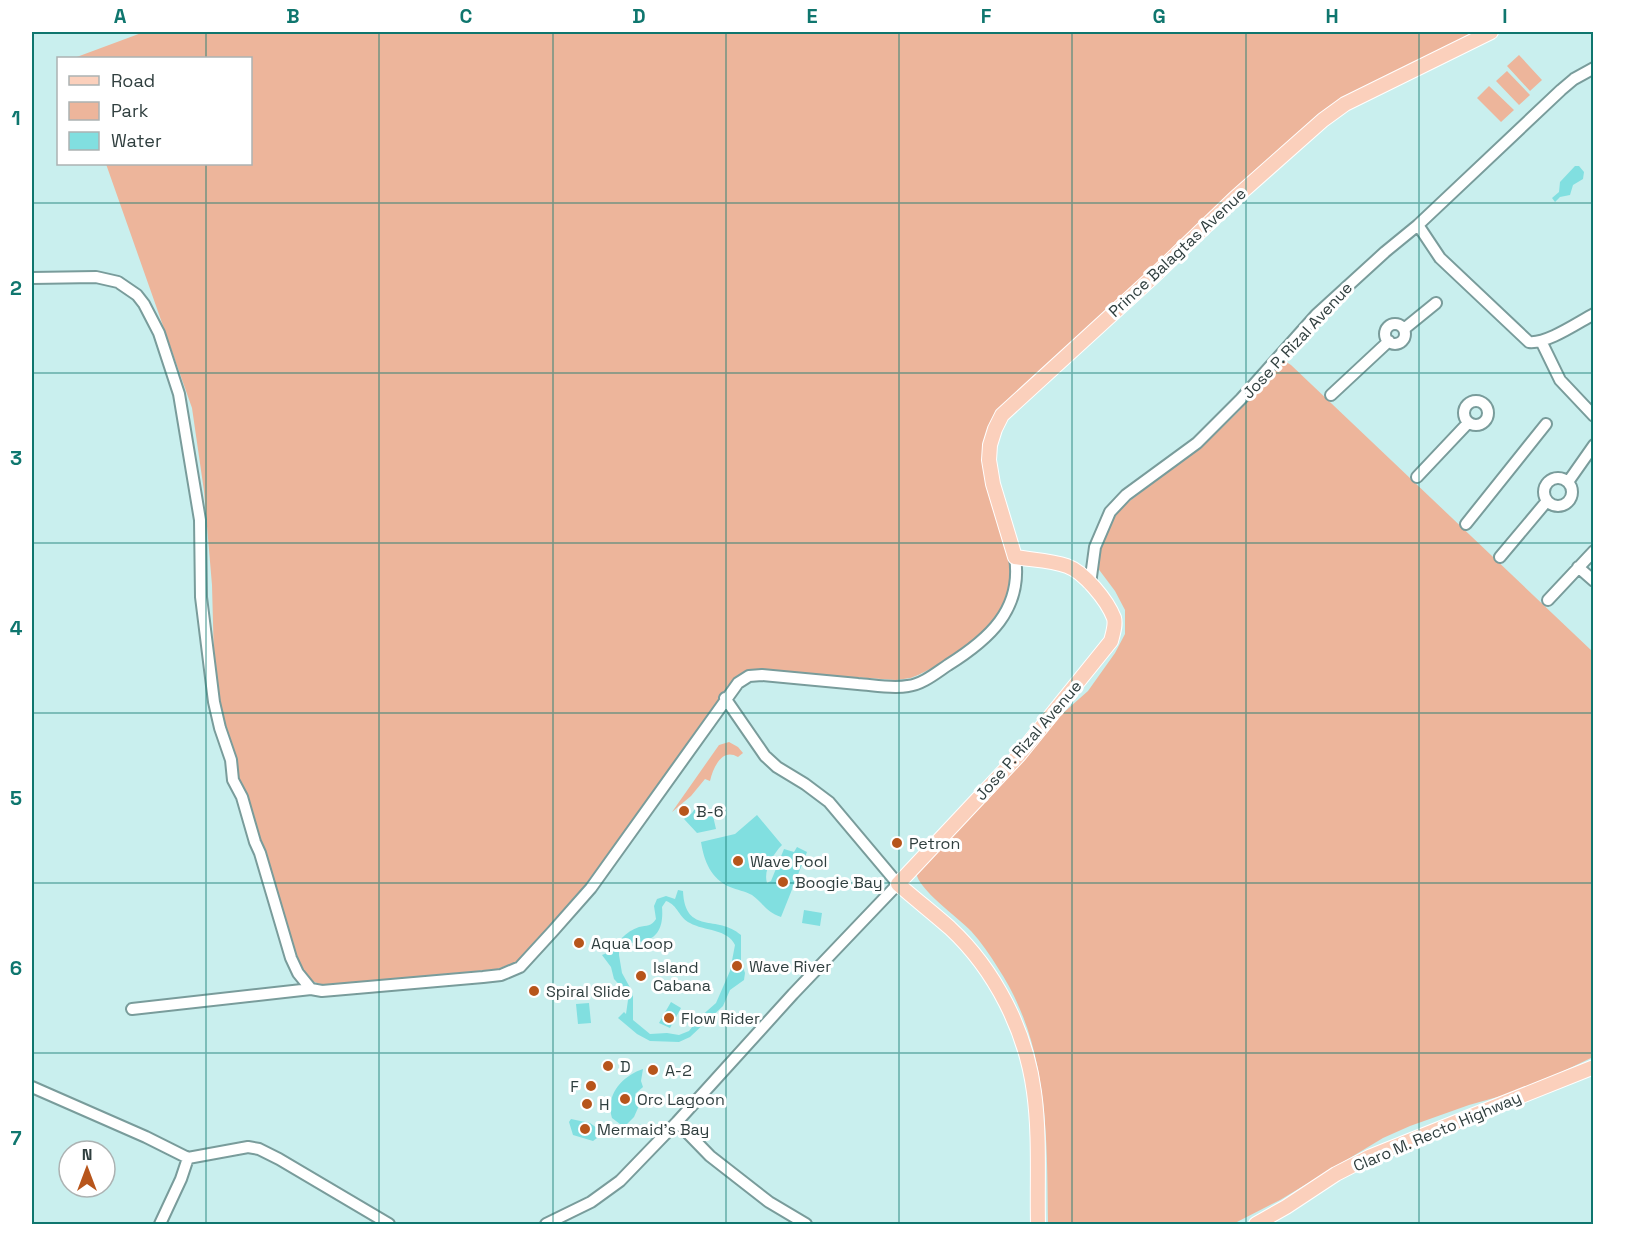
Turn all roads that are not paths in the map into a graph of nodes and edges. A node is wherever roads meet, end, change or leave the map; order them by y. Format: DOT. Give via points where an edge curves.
graph roads {
  1 [pos="1491,32"];
  2 [pos="1593,69"];
  3 [pos="1418,225"];
  4 [pos="32,278"];
  5 [pos="1436,303"];
  6 [pos="1593,314"];
  7 [pos="1541,341"];
  8 [pos="1331,395"];
  9 [pos="1593,416"];
  10 [pos="1468,423"];
  11 [pos="1546,424"];
  12 [pos="1593,445"];
  13 [pos="1417,477"];
  14 [pos="1568,482"];
  15 [pos="1547,501"];
  16 [pos="1466,524"];
  17 [pos="1593,551"];
  18 [pos="1015,556"];
  19 [pos="1500,557"];
  20 [pos="1578,567"];
  21 [pos="1593,581"];
  22 [pos="1090,584"];
  23 [pos="1548,600"];
  24 [pos="725,698"];
  25 [pos="898,884"];
  26 [pos="311,989"];
  27 [pos="132,1009"];
  28 [pos="1593,1067"];
  29 [pos="32,1087"];
  30 [pos="677,1122"];
  31 [pos="188,1158"];
  32 [pos="160,1224"];
  33 [pos="389,1224"];
  34 [pos="546,1224"];
  35 [pos="806,1224"];
  36 [pos="1038,1224"];
  37 [pos="1256,1224"];
  1 -- 18 [label="main road, Prince Balagtas Avenue" via="1371,91 1323,120 1002,415 990,445 990,471"];
  2 -- 3 [label="street, Jose P. Rizal Avenue" via="1561,90"];
  3 -- 7 [label="street" via="1440,258 1529,342"];
  3 -- 22 [label="street, Jose P. Rizal Avenue" via="1316,315 1197,443 1126,495 1110,512 1095,547"];
  4 -- 26 [label="street" via="96,277 118,282 137,295 159,333 179,393 200,519 201,597 220,728 291,958"];
  5 -- 8 [label="street" via="1404,329 1401,341 1389,341"];
  6 -- 7 [label="street"];
  7 -- 9 [label="street" via="1560,380"];
  10 -- 13 [label="street"];
  11 -- 16 [label="street"];
  12 -- 14 [label="street"];
  14 -- 15 [label="street" via="1558,478 1548,482 1544,491"];
  14 -- 15 [label="street" via="1572,492 1567,502 1557,506"];
  15 -- 19 [label="street"];
  17 -- 20 [label="street"];
  18 -- 22 [label="main road, Jose P. Rizal Avenue" via="1069,567"];
  18 -- 24 [label="street" via="1016,579 1000,623 976,647 924,681 907,686 755,675 738,682"];
  20 -- 21 [label="street"];
  20 -- 23 [label="street"];
  22 -- 25 [label="main road, Jose P. Rizal Avenue" via="1114,619 1111,641 1019,755"];
  24 -- 25 [label="street" via="765,756 829,802"];
  24 -- 26 [label="street" via="591,888 519,967 483,977"];
  25 -- 30 [label="street"];
  25 -- 36 [label="main road" via="951,929 979,960 1012,1018 1027,1057 1034,1092"];
  26 -- 27 [label="street"];
  28 -- 37 [label="main road, Claro M. Recto Highway" via="1369,1157"];
  29 -- 31 [label="street"];
  30 -- 34 [label="street" via="620,1181 591,1202"];
  30 -- 35 [label="street" via="710,1156 769,1203"];
  31 -- 32 [label="street"];
  31 -- 33 [label="street" via="248,1147 259,1149"];
}
